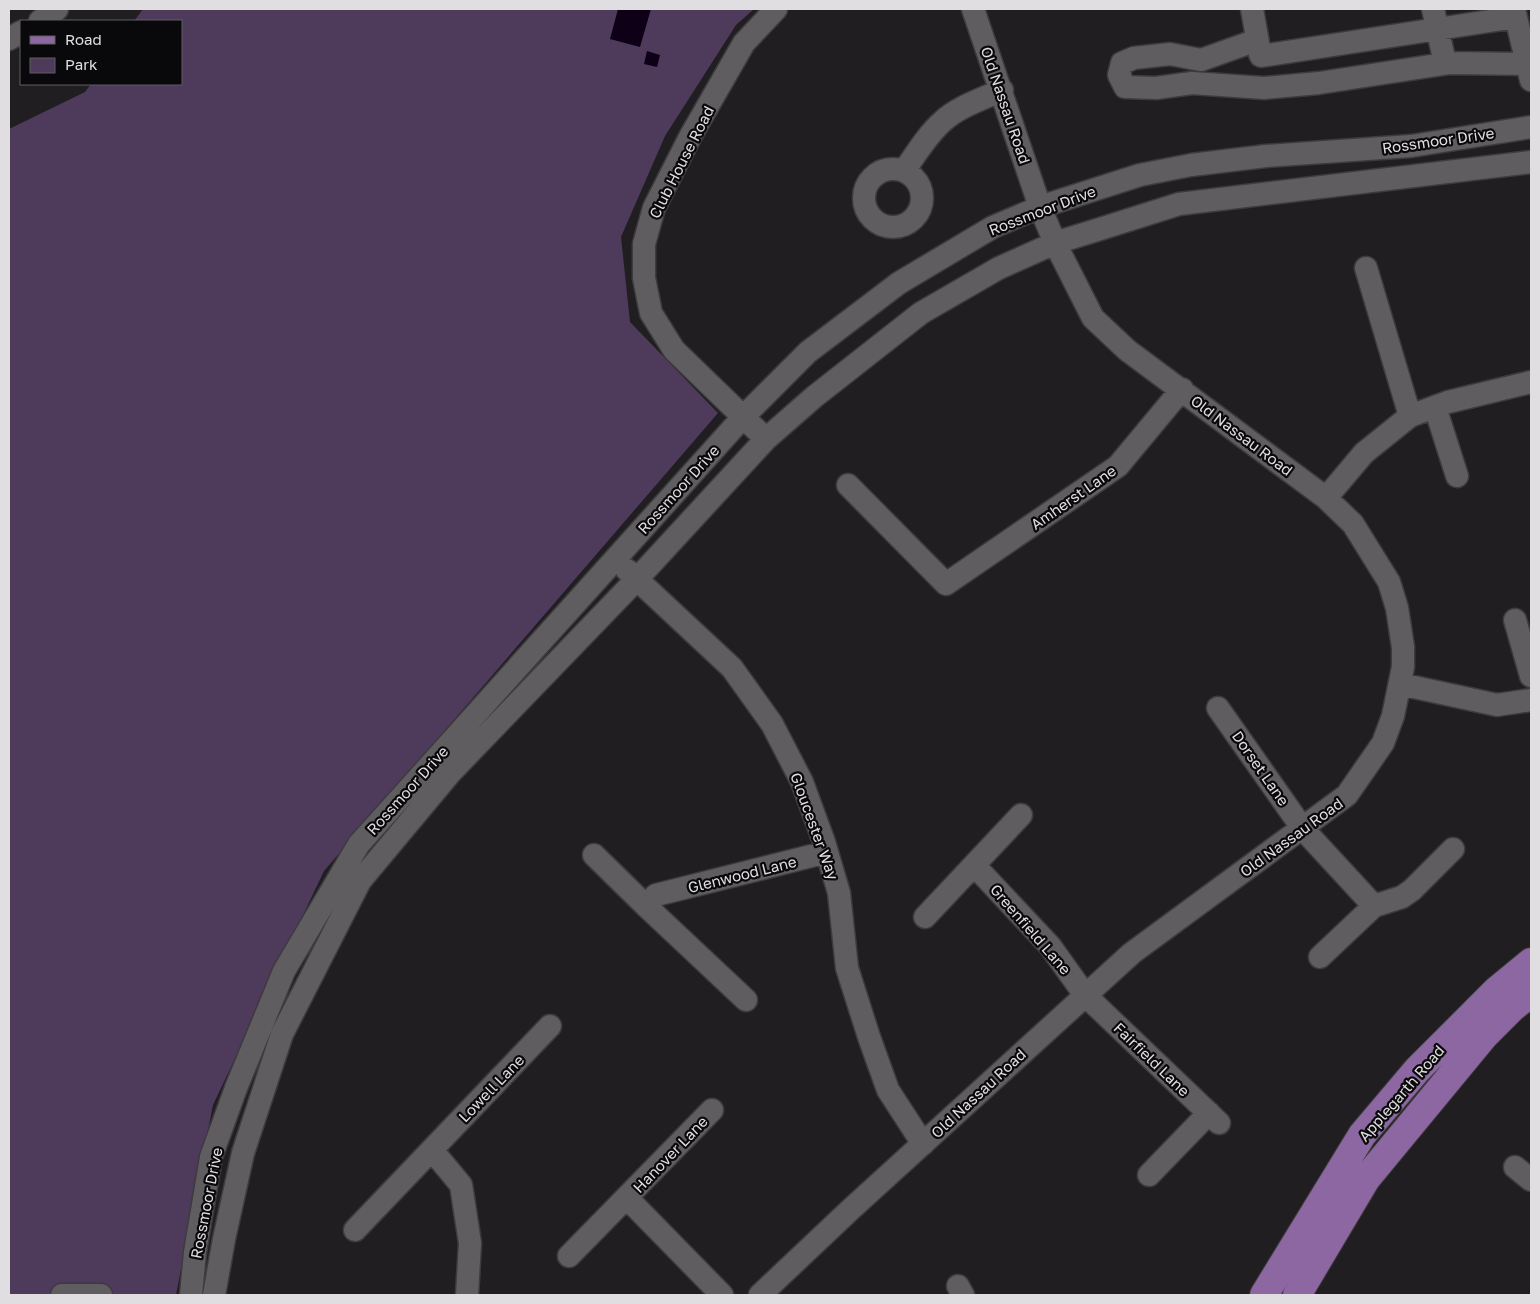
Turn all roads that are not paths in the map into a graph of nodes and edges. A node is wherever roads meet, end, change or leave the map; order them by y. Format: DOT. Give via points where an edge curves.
graph roads {
  1 [pos="57,9"];
  2 [pos="973,9"];
  3 [pos="1252,9"];
  4 [pos="1515,13"];
  5 [pos="764,14"];
  6 [pos="1435,18"];
  7 [pos="41,20"];
  8 [pos="20,33"];
  9 [pos="9,39"];
  10 [pos="1259,48"];
  11 [pos="1201,60"];
  12 [pos="1445,63"];
  13 [pos="1529,72"];
  14 [pos="1197,83"];
  15 [pos="1264,88"];
  16 [pos="1002,90"];
  17 [pos="1531,127"];
  18 [pos="1456,139"];
  19 [pos="1531,162"];
  20 [pos="1171,169"];
  21 [pos="904,171"];
  22 [pos="1454,172"];
  23 [pos="1531,172"];
  24 [pos="1179,204"];
  25 [pos="1040,207"];
  26 [pos="1055,244"];
  27 [pos="1366,268"];
  28 [pos="1531,382"];
  29 [pos="1182,390"];
  30 [pos="1435,407"];
  31 [pos="1410,416"];
  32 [pos="743,417"];
  33 [pos="766,439"];
  34 [pos="1457,476"];
  35 [pos="848,485"];
  36 [pos="1326,498"];
  37 [pos="615,559"];
  38 [pos="637,579"];
  39 [pos="1515,620"];
  40 [pos="1531,676"];
  41 [pos="1400,684"];
  42 [pos="1531,700"];
  43 [pos="1218,708"];
  44 [pos="1021,815"];
  45 [pos="1303,829"];
  46 [pos="1453,849"];
  47 [pos="827,852"];
  48 [pos="594,855"];
  49 [pos="974,865"];
  50 [pos="651,901"];
  51 [pos="1374,906"];
  52 [pos="925,917"];
  53 [pos="1320,957"];
  54 [pos="1531,962"];
  55 [pos="1531,994"];
  56 [pos="1085,995"];
  57 [pos="746,1000"];
  58 [pos="550,1026"];
  59 [pos="712,1110"];
  60 [pos="923,1144"];
  61 [pos="432,1150"];
  62 [pos="1149,1175"];
  63 [pos="627,1198"];
  64 [pos="355,1230"];
  65 [pos="569,1256"];
  66 [pos="62,1295"];
  67 [pos="101,1295"];
  68 [pos="191,1295"];
  69 [pos="214,1295"];
  70 [pos="467,1295"];
  71 [pos="722,1295"];
  72 [pos="760,1295"];
  73 [pos="1264,1295"];
  74 [pos="1298,1295"];
  1 -- 7 [label="street"];
  2 -- 16 [label="street, Old Nassau Road"];
  3 -- 10 [label="street"];
  4 -- 6 [label="street"];
  4 -- 13 [label="street"];
  5 -- 32 [label="street, Club House Road" via="690,137 654,208 644,244 644,278 651,313 674,350"];
  6 -- 10 [label="street"];
  6 -- 12 [label="street"];
  8 -- 9 [label="street"];
  10 -- 11 [label="street"];
  10 -- 15 [label="street" via="1265,73"];
  11 -- 14 [label="street"];
  11 -- 14 [label="street" via="1170,54 1134,58 1122,64 1119,75 1125,87 1156,88"];
  12 -- 13 [label="street"];
  12 -- 15 [label="street" via="1319,83"];
  14 -- 15 [label="street"];
  16 -- 21 [label="street" via="943,120"];
  16 -- 25 [label="street, Old Nassau Road"];
  17 -- 18 [label="street, Rossmoor Drive"];
  18 -- 20 [label="street, Rossmoor Drive" via="1410,146 1266,156"];
  18 -- 22 [label="street"];
  19 -- 22 [label="street, Rossmoor Drive"];
  20 -- 24 [label="street"];
  20 -- 25 [label="street, Rossmoor Drive" via="1124,180"];
  22 -- 23 [label="street" via="1469,182"];
  22 -- 24 [label="street, Rossmoor Drive"];
  24 -- 26 [label="street, Rossmoor Drive"];
  25 -- 26 [label="street, Old Nassau Road"];
  25 -- 32 [label="street, Rossmoor Drive" via="993,226 899,283 808,352"];
  26 -- 29 [label="street, Old Nassau Road" via="1093,318 1127,350"];
  26 -- 33 [label="street, Rossmoor Drive" via="999,268 921,313"];
  27 -- 31 [label="street"];
  28 -- 30 [label="street"];
  29 -- 35 [label="street, Amherst Lane" via="1118,466 946,584"];
  29 -- 36 [label="street, Old Nassau Road"];
  30 -- 31 [label="street"];
  30 -- 34 [label="street"];
  31 -- 36 [label="street" via="1364,452"];
  32 -- 33 [label="street, Club House Road"];
  32 -- 37 [label="street, Rossmoor Drive"];
  33 -- 38 [label="street, Rossmoor Drive"];
  36 -- 41 [label="street, Old Nassau Road" via="1354,524 1389,582 1403,647"];
  37 -- 38 [label="street, Gloucester Way"];
  37 -- 68 [label="street, Rossmoor Drive" via="359,844 289,962 211,1157"];
  38 -- 47 [label="street, Gloucester Way" via="732,668 772,724 802,782"];
  38 -- 69 [label="street, Rossmoor Drive" via="451,772 360,881 282,1034 243,1154"];
  39 -- 40 [label="street"];
  41 -- 42 [label="street" via="1497,705"];
  41 -- 45 [label="street, Old Nassau Road" via="1383,743 1367,767 1347,796"];
  43 -- 45 [label="street, Dorset Lane"];
  44 -- 49 [label="street"];
  45 -- 51 [label="street, Dorset Lane"];
  45 -- 56 [label="street, Old Nassau Road" via="1132,953"];
  46 -- 51 [label="street" via="1402,897"];
  47 -- 50 [label="street, Glenwood Lane"];
  47 -- 60 [label="street, Gloucester Way" via="839,893 847,968 869,1037 888,1090"];
  48 -- 50 [label="street"];
  49 -- 52 [label="street"];
  49 -- 56 [label="street, Greenfield Lane" via="1050,946"];
  50 -- 57 [label="street"];
  51 -- 53 [label="street"];
  54 -- 73 [label="main road, Applegarth Road" via="1497,990 1417,1070 1362,1136"];
  55 -- 74 [label="main road, Applegarth Road" via="1484,1036 1366,1179"];
  56 -- 60 [label="street, Old Nassau Road"];
  56 -- 62 [label="street, Fairfield Lane" via="1214,1118"];
  58 -- 61 [label="street, Lowell Lane"];
  59 -- 63 [label="street, Hanover Lane"];
  60 -- 72 [label="street, Old Nassau Road"];
  61 -- 64 [label="street, Lowell Lane"];
  61 -- 70 [label="street" via="461,1185 470,1243"];
  63 -- 65 [label="street, Hanover Lane"];
  63 -- 71 [label="street, Hanover Lane"];
  66 -- 67 [label="street"];
}
